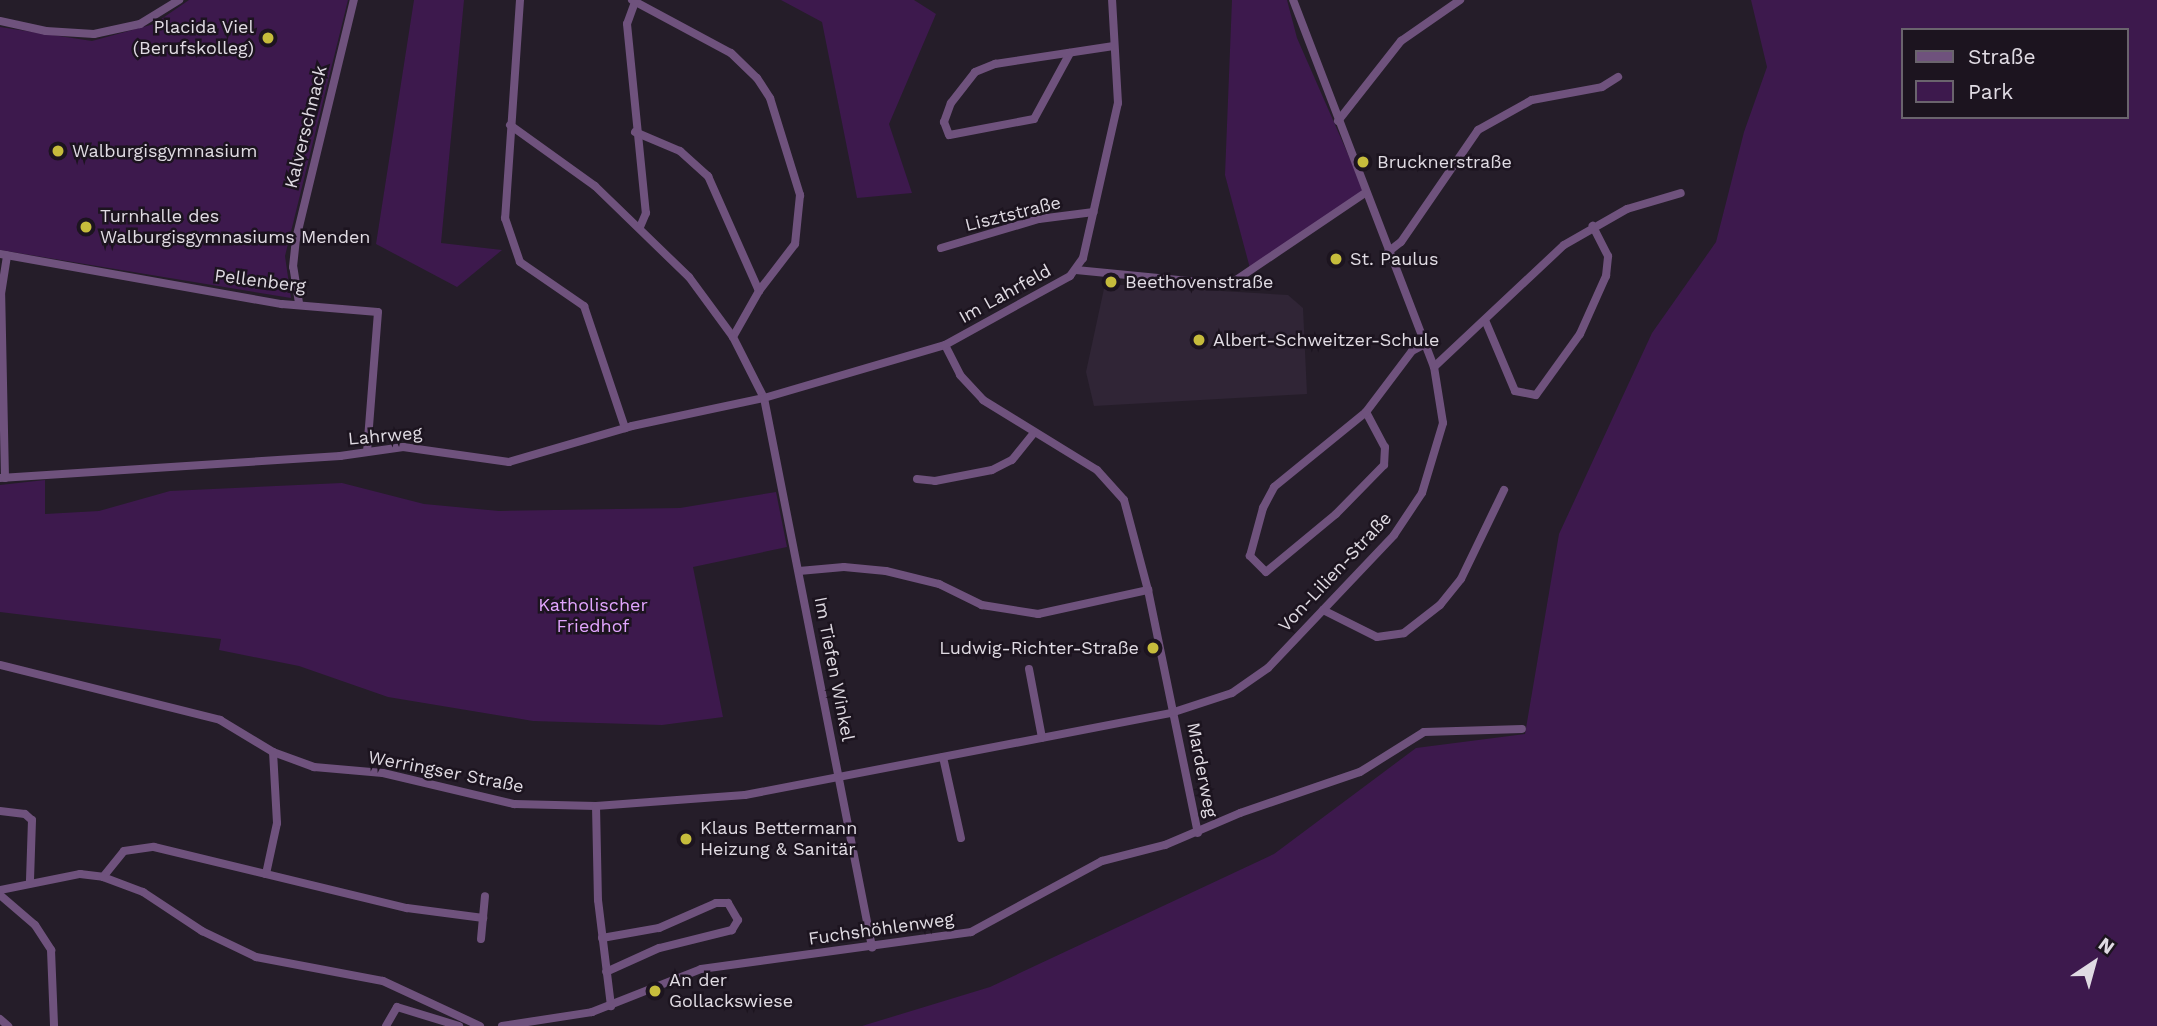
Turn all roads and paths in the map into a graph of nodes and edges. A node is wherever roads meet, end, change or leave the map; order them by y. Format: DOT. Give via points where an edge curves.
graph roads {
  1 [pos="179,0"];
  2 [pos="354,0"];
  3 [pos="520,0"];
  4 [pos="1112,0"];
  5 [pos="1293,0"];
  6 [pos="1460,0"];
  7 [pos="634,1"];
  8 [pos="0,21"];
  9 [pos="1114,46"];
  10 [pos="1070,53"];
  11 [pos="1618,77"];
  12 [pos="1338,121"];
  13 [pos="510,125"];
  14 [pos="635,132"];
  15 [pos="1365,193"];
  16 [pos="1681,193"];
  17 [pos="1094,212"];
  18 [pos="1593,226"];
  19 [pos="640,228"];
  20 [pos="940,248"];
  21 [pos="1388,253"];
  22 [pos="3,255"];
  23 [pos="1076,270"];
  24 [pos="759,291"];
  25 [pos="299,303"];
  26 [pos="1485,320"];
  27 [pos="733,337"];
  28 [pos="1425,344"];
  29 [pos="945,345"];
  30 [pos="1434,367"];
  31 [pos="764,398"];
  32 [pos="1366,412"];
  33 [pos="625,428"];
  34 [pos="1034,433"];
  35 [pos="367,452"];
  36 [pos="3,478"];
  37 [pos="918,479"];
  38 [pos="1504,490"];
  39 [pos="799,571"];
  40 [pos="1148,590"];
  41 [pos="1323,610"];
  42 [pos="0,665"];
  43 [pos="1029,669"];
  44 [pos="1174,712"];
  45 [pos="1522,729"];
  46 [pos="1042,738"];
  47 [pos="273,752"];
  48 [pos="943,757"];
  49 [pos="840,778"];
  50 [pos="596,806"];
  51 [pos="0,811"];
  52 [pos="1199,833"];
  53 [pos="961,838"];
  54 [pos="266,874"];
  55 [pos="103,877"];
  56 [pos="30,881"];
  57 [pos="0,890"];
  58 [pos="0,895"];
  59 [pos="485,896"];
  60 [pos="483,918"];
  61 [pos="602,938"];
  62 [pos="481,939"];
  63 [pos="872,947"];
  64 [pos="606,972"];
  65 [pos="611,1006"];
  66 [pos="0,1018"];
  67 [pos="473,1025"];
  68 [pos="8,1026"];
  69 [pos="54,1026"];
  70 [pos="386,1026"];
  71 [pos="459,1026"];
  72 [pos="502,1026"];
  1 -- 8 [label="street" via="139,24 94,34 46,31"];
  2 -- 25 [label="street, Kalverschnack" via="298,232 293,267"];
  3 -- 13 [label="street"];
  4 -- 9 [label="street, Im Lahrfeld"];
  5 -- 12 [label="street, Von-Lilien-Straße"];
  6 -- 12 [label="street" via="1401,41"];
  7 -- 14 [label="street" via="627,24"];
  7 -- 24 [label="street" via="731,53 770,98 800,195 800,230 795,244"];
  9 -- 10 [label="street"];
  9 -- 17 [label="street, Im Lahrfeld" via="1118,103"];
  10 -- 10 [label="street" via="995,64 975,72 951,103 944,122 949,135 1034,119"];
  11 -- 21 [label="street" via="1602,87 1532,100 1478,130 1401,242"];
  12 -- 15 [label="street, Von-Lilien-Straße"];
  13 -- 19 [label="street, Im Tiefen Winkel" via="595,186"];
  13 -- 33 [label="street" via="505,218 520,262 584,306"];
  14 -- 19 [label="street" via="646,213"];
  14 -- 24 [label="street" via="680,151 708,176"];
  15 -- 21 [label="street, Von-Lilien-Straße"];
  15 -- 23 [label="street" via="1236,280 1209,284"];
  16 -- 18 [label="street" via="1627,209"];
  17 -- 20 [label="street, Lisztstraße" via="1039,219"];
  17 -- 23 [label="street, Im Lahrfeld"];
  18 -- 26 [label="street" via="1550,256"];
  18 -- 26 [label="street" via="1608,256 1606,276 1580,334 1536,395 1515,391"];
  19 -- 27 [label="street, Im Tiefen Winkel" via="689,277"];
  21 -- 28 [label="street, Von-Lilien-Straße"];
  22 -- 25 [label="street, Pellenberg"];
  22 -- 36 [label="street"];
  23 -- 29 [label="street, Im Lahrfeld"];
  24 -- 27 [label="street"];
  25 -- 35 [label="street, Pellenberg" via="378,313"];
  26 -- 30 [label="street"];
  27 -- 31 [label="street, Im Tiefen Winkel"];
  28 -- 30 [label="street, Von-Lilien-Straße"];
  28 -- 32 [label="street" via="1412,351"];
  29 -- 31 [label="street, Im Lahrfeld"];
  29 -- 34 [label="street" via="971,389"];
  30 -- 41 [label="street, Von-Lilien-Straße" via="1443,422 1422,493 1394,535"];
  31 -- 33 [label="street, Lahrweg"];
  31 -- 39 [label="street, Im Tiefen Winkel"];
  32 -- 32 [label="street" via="1385,447 1384,465 1336,514 1266,572 1250,556 1269,494 1289,471"];
  33 -- 35 [label="street, Lahrweg" via="509,462 415,447"];
  34 -- 37 [label="street" via="1012,460 992,470 935,481"];
  34 -- 40 [label="street" via="1083,460 1117,490 1129,511"];
  35 -- 36 [label="street, Lahrweg"];
  38 -- 41 [label="street" via="1461,579 1440,605 1404,633 1377,637"];
  39 -- 40 [label="street" via="886,571 939,584 982,605 1038,614"];
  39 -- 49 [label="street, Im Tiefen Winkel"];
  40 -- 44 [label="street"];
  41 -- 44 [label="street, Von-Lilien-Straße" via="1248,683"];
  42 -- 47 [label="street, Werringser Straße" via="220,720"];
  43 -- 46 [label="street"];
  44 -- 46 [label="street, Werringser Straße"];
  44 -- 52 [label="street, Marderweg"];
  45 -- 52 [label="street, Fuchshöhlenweg" via="1424,732 1360,772 1240,813"];
  46 -- 48 [label="street, Werringser Straße"];
  47 -- 50 [label="street, Werringser Straße" via="314,767 383,773 514,804"];
  47 -- 54 [label="street" via="277,823"];
  48 -- 49 [label="street, Werringser Straße"];
  48 -- 53 [label="street"];
  49 -- 50 [label="street, Werringser Straße" via="745,795"];
  49 -- 63 [label="street, Im Tiefen Winkel"];
  50 -- 61 [label="street"];
  51 -- 56 [label="street" via="25,814 32,820"];
  52 -- 63 [label="street, Fuchshöhlenweg" via="1102,861 971,932"];
  54 -- 55 [label="street" via="142,846 124,851"];
  54 -- 60 [label="street" via="407,908"];
  55 -- 56 [label="street" via="80,874"];
  55 -- 67 [label="street" via="143,892 202,931 256,957 383,981"];
  56 -- 57 [label="street"];
  58 -- 69 [label="street" via="35,925 51,950"];
  59 -- 60 [label="street"];
  60 -- 62 [label="street"];
  61 -- 64 [label="street"];
  61 -- 64 [label="street" via="659,928 716,903 728,903 738,920 732,930 659,948"];
  63 -- 65 [label="street, Fuchshöhlenweg" via="701,969"];
  64 -- 65 [label="street"];
  65 -- 72 [label="street, Fuchshöhlenweg"];
  66 -- 68 [label="street"];
  70 -- 71 [label="street" via="394,1009 402,1007"];
}
